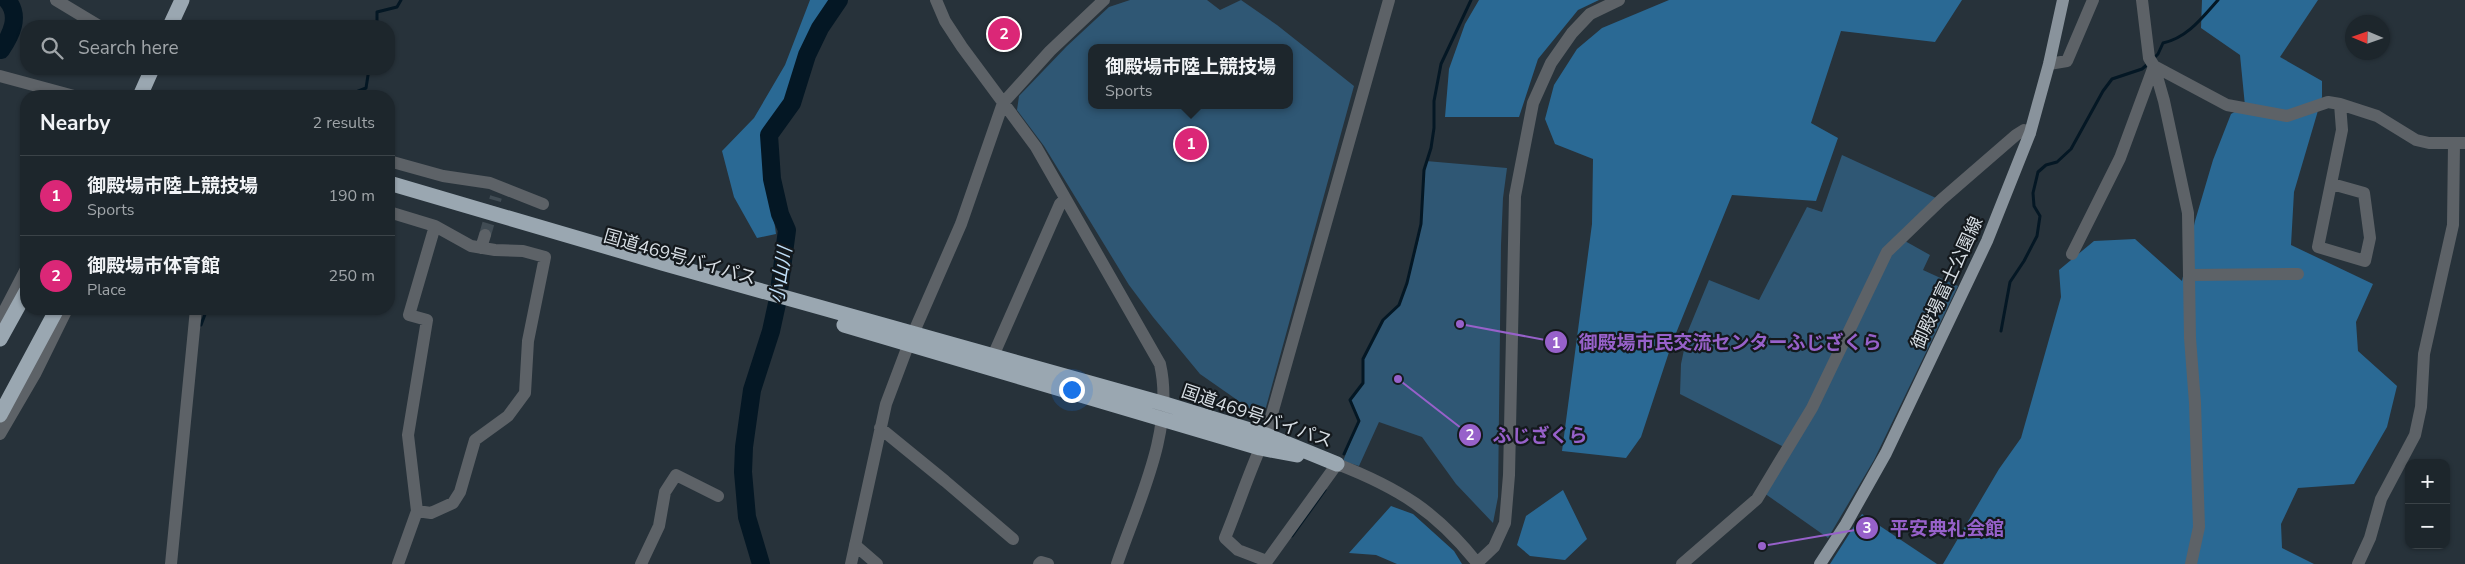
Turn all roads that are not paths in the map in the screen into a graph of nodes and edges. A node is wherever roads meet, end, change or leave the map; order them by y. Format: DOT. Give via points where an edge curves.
graph roads {
  1 [pos="56,0"];
  2 [pos="182,0"];
  3 [pos="936,0"];
  4 [pos="1104,0"];
  5 [pos="1389,0"];
  6 [pos="1620,0"];
  7 [pos="2063,0"];
  8 [pos="2093,0"];
  9 [pos="2142,0"];
  10 [pos="89,20"];
  11 [pos="173,20"];
  12 [pos="2049,64"];
  13 [pos="2154,66"];
  14 [pos="149,75"];
  15 [pos="0,76"];
  16 [pos="52,90"];
  17 [pos="143,90"];
  18 [pos="1003,103"];
  19 [pos="2340,104"];
  20 [pos="2030,133"];
  21 [pos="2460,143"];
  22 [pos="395,163"];
  23 [pos="2332,184"];
  24 [pos="395,185"];
  25 [pos="395,194"];
  26 [pos="1065,199"];
  27 [pos="543,204"];
  28 [pos="395,214"];
  29 [pos="435,226"];
  30 [pos="485,235"];
  31 [pos="481,248"];
  32 [pos="2072,254"];
  33 [pos="2298,274"];
  34 [pos="2189,275"];
  35 [pos="20,281"];
  36 [pos="765,297"];
  37 [pos="20,303"];
  38 [pos="53,315"];
  39 [pos="65,315"];
  40 [pos="195,315"];
  41 [pos="0,319"];
  42 [pos="911,338"];
  43 [pos="0,339"];
  44 [pos="993,356"];
  45 [pos="1164,411"];
  46 [pos="0,415"];
  47 [pos="880,428"];
  48 [pos="0,434"];
  49 [pos="1263,442"];
  50 [pos="1337,464"];
  51 [pos="718,496"];
  52 [pos="417,511"];
  53 [pos="1013,540"];
  54 [pos="855,545"];
  55 [pos="1478,563"];
  56 [pos="171,564"];
  57 [pos="398,564"];
  58 [pos="641,564"];
  59 [pos="851,564"];
  60 [pos="877,564"];
  61 [pos="1039,564"];
  62 [pos="1048,564"];
  63 [pos="1117,564"];
  64 [pos="1682,564"];
  65 [pos="1820,564"];
  66 [pos="2191,564"];
  67 [pos="2358,564"];
  1 -- 10 [label="street"];
  2 -- 11 [label="highway"];
  3 -- 18 [label="street" via="945,21"];
  4 -- 18 [label="street" via="1050,51"];
  5 -- 49 [label="street"];
  6 -- 55 [label="street" via="1590,14 1572,33 1551,63 1533,103 1516,196 1505,523 1494,547"];
  7 -- 12 [label="main road, 御殿場富士公園線"];
  8 -- 12 [label="street" via="2067,61"];
  9 -- 13 [label="street" via="2149,58"];
  12 -- 20 [label="main road, 御殿場富士公園線"];
  13 -- 19 [label="street" via="2226,105 2288,116 2328,102"];
  13 -- 32 [label="street" via="2120,158"];
  13 -- 34 [label="street" via="2188,213"];
  14 -- 17 [label="highway"];
  15 -- 16 [label="street"];
  18 -- 26 [label="street" via="1036,147"];
  18 -- 42 [label="street" via="961,224"];
  19 -- 21 [label="street" via="2377,116 2416,140"];
  19 -- 23 [label="street" via="2342,130"];
  20 -- 64 [label="street" via="2024,130 2016,135 1887,252 1812,408 1757,499"];
  20 -- 65 [label="main road, 御殿場富士公園線" via="1987,241 1886,453"];
  21 -- 67 [label="street" via="2453,225 2424,354 2421,407 2415,435 2381,499 2370,538"];
  22 -- 27 [label="street" via="443,176 490,183 497,191"];
  23 -- 23 [label="street" via="2364,193 2370,238 2365,261 2318,246"];
  24 -- 36 [label="highway, 国道469号バイパス"];
  25 -- 36 [label="highway, 国道469号バイパス"];
  26 -- 44 [label="street"];
  26 -- 45 [label="street" via="1153,348 1163,375"];
  28 -- 29 [label="street"];
  29 -- 31 [label="street" via="471,246"];
  29 -- 52 [label="street" via="409,315 427,320 408,435"];
  30 -- 31 [label="street"];
  31 -- 52 [label="street" via="523,251 545,257 528,340 525,393 508,416 475,440 460,492 453,503 431,513"];
  33 -- 34 [label="street"];
  34 -- 66 [label="street" via="2199,527"];
  35 -- 41 [label="street"];
  36 -- 42 [label="highway, 国道469号バイパス"];
  37 -- 43 [label="highway"];
  38 -- 46 [label="highway"];
  39 -- 48 [label="street"];
  40 -- 56 [label="street"];
  42 -- 44 [label="highway, 国道469号バイパス"];
  42 -- 45 [label="highway, 国道469号バイパス"];
  42 -- 47 [label="street"];
  44 -- 45 [label="highway, 国道469号バイパス"];
  45 -- 49 [label="highway, 国道469号バイパス"];
  45 -- 63 [label="street" via="1160,438"];
  47 -- 53 [label="street"];
  47 -- 54 [label="street"];
  49 -- 50 [label="highway, 国道469号バイパス"];
  49 -- 50 [label="street" via="1225,538 1238,550 1267,561"];
  50 -- 55 [label="street" via="1398,491 1423,508 1440,521"];
  51 -- 58 [label="street" via="676,475 665,492 659,526"];
  52 -- 57 [label="street"];
  54 -- 59 [label="street"];
  54 -- 60 [label="street"];
  61 -- 62 [label="street"];
}
